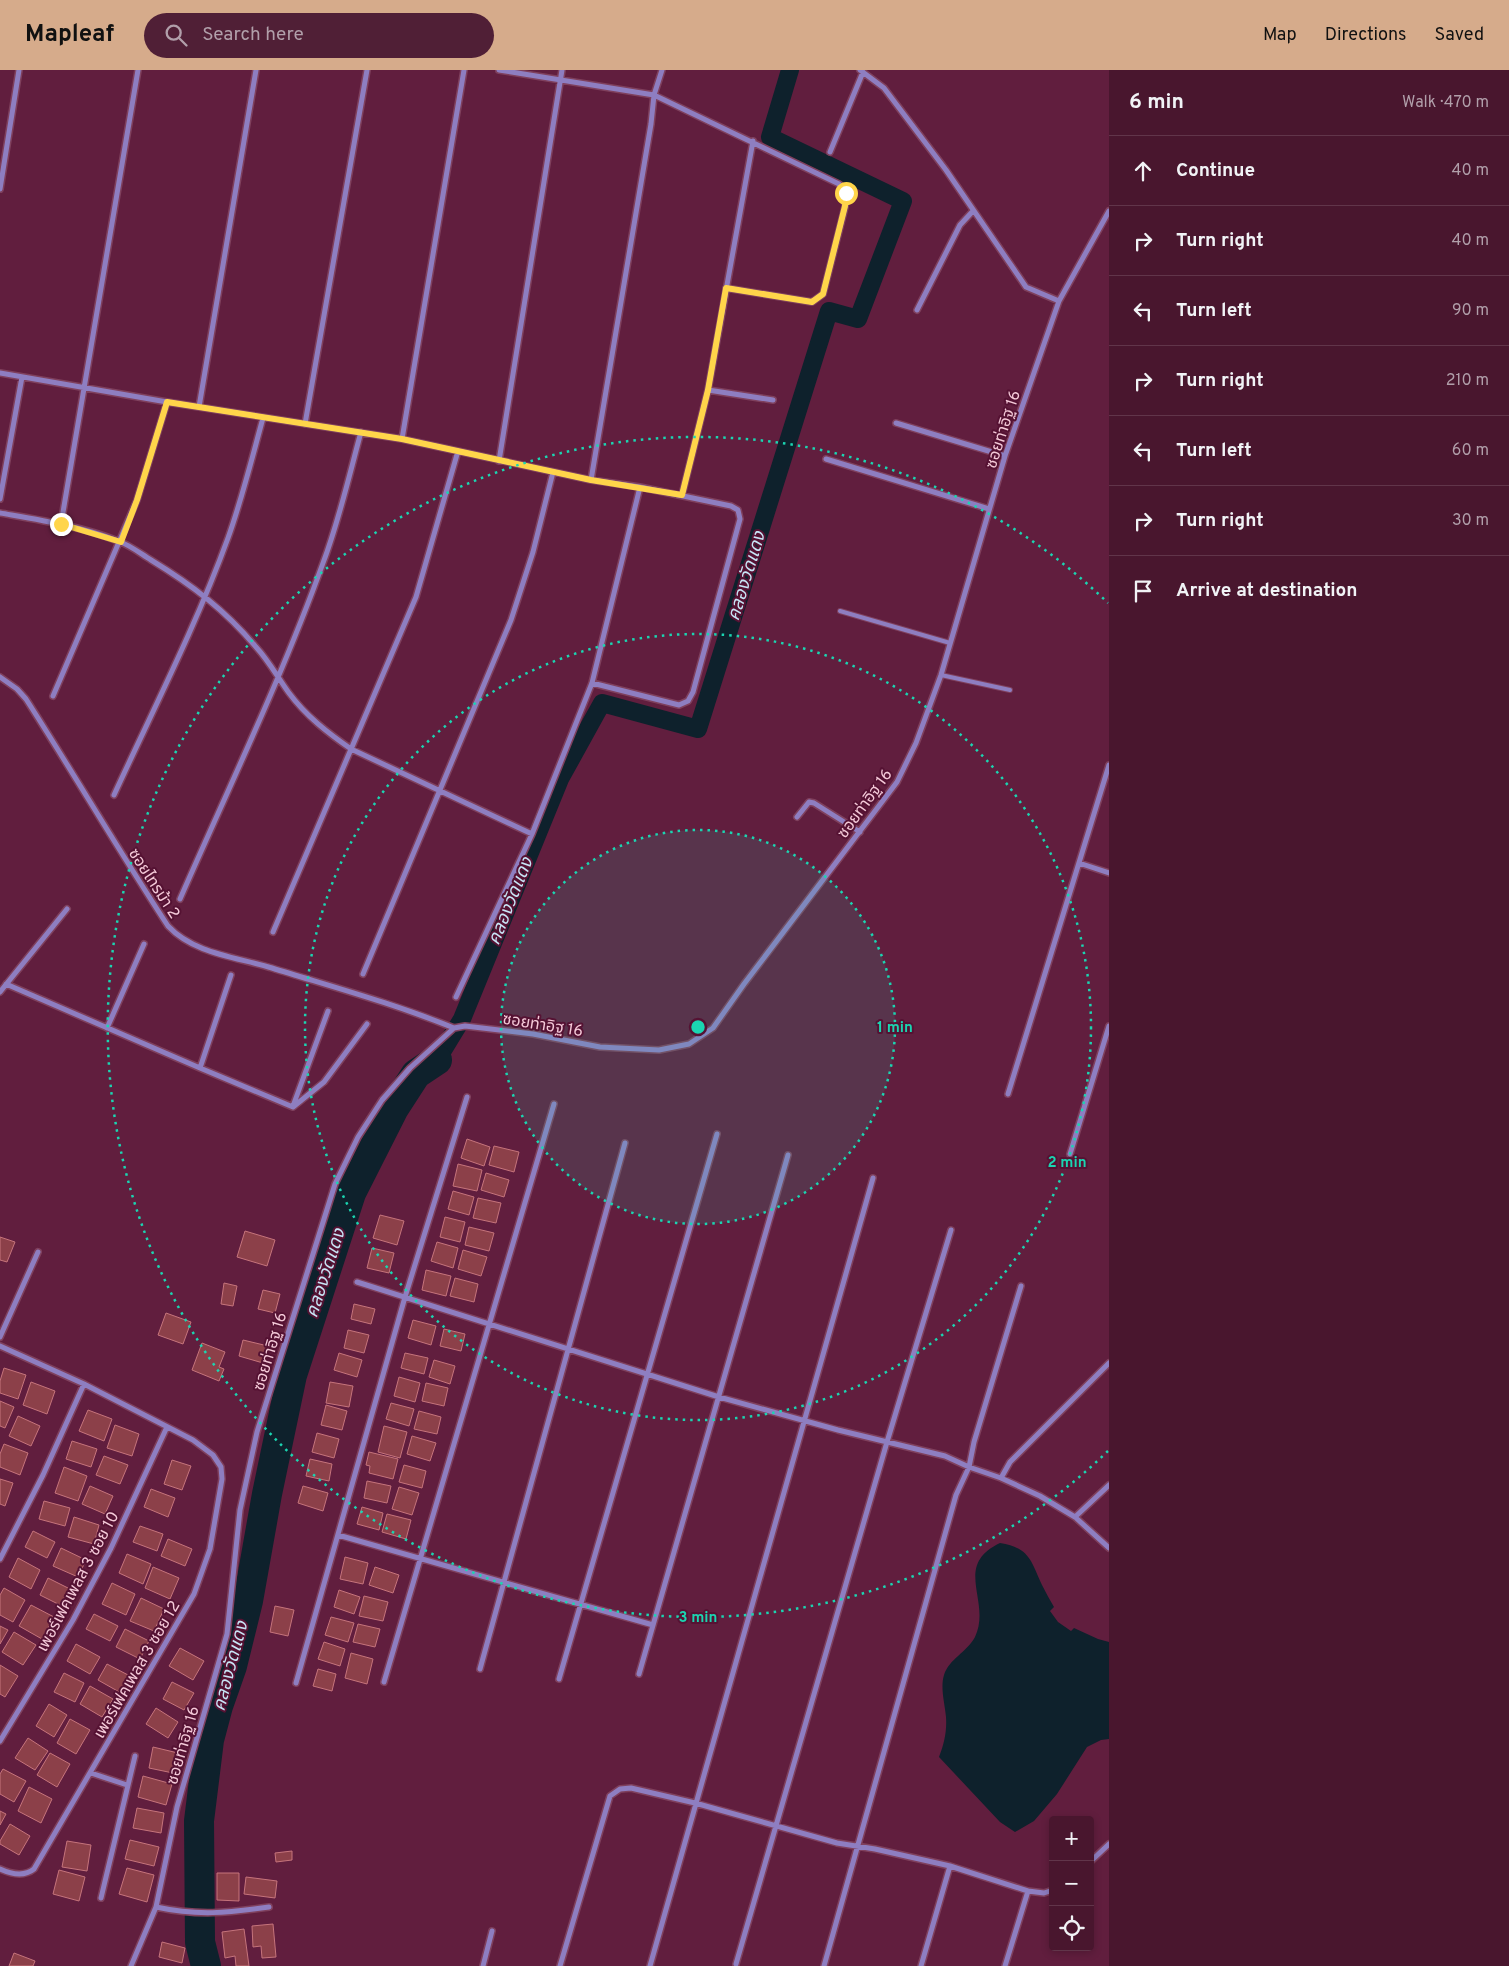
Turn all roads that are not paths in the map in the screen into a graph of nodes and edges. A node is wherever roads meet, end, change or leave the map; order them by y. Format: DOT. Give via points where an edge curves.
graph roads {
  1 [pos="19,70"];
  2 [pos="138,70"];
  3 [pos="256,70"];
  4 [pos="368,70"];
  5 [pos="464,70"];
  6 [pos="499,70"];
  7 [pos="562,70"];
  8 [pos="662,70"];
  9 [pos="861,71"];
  10 [pos="560,81"];
  11 [pos="654,95"];
  12 [pos="753,141"];
  13 [pos="830,152"];
  14 [pos="0,189"];
  15 [pos="973,210"];
  16 [pos="1109,211"];
  17 [pos="726,288"];
  18 [pos="1059,301"];
  19 [pos="917,310"];
  20 [pos="0,373"];
  21 [pos="22,377"];
  22 [pos="84,388"];
  23 [pos="708,390"];
  24 [pos="774,400"];
  25 [pos="167,402"];
  26 [pos="199,407"];
  27 [pos="263,418"];
  28 [pos="306,424"];
  29 [pos="896,424"];
  30 [pos="361,432"];
  31 [pos="402,439"];
  32 [pos="458,451"];
  33 [pos="1005,456"];
  34 [pos="826,459"];
  35 [pos="499,460"];
  36 [pos="553,472"];
  37 [pos="591,480"];
  38 [pos="640,487"];
  39 [pos="682,495"];
  40 [pos="0,499"];
  41 [pos="990,509"];
  42 [pos="0,512"];
  43 [pos="61,524"];
  44 [pos="121,542"];
  45 [pos="205,596"];
  46 [pos="840,611"];
  47 [pos="950,643"];
  48 [pos="278,675"];
  49 [pos="941,675"];
  50 [pos="0,677"];
  51 [pos="592,683"];
  52 [pos="1010,690"];
  53 [pos="53,696"];
  54 [pos="351,749"];
  55 [pos="1109,764"];
  56 [pos="440,791"];
  57 [pos="114,795"];
  58 [pos="797,817"];
  59 [pos="860,832"];
  60 [pos="532,834"];
  61 [pos="1079,863"];
  62 [pos="1109,873"];
  63 [pos="180,898"];
  64 [pos="68,909"];
  65 [pos="273,932"];
  66 [pos="144,944"];
  67 [pos="363,974"];
  68 [pos="231,976"];
  69 [pos="6,984"];
  70 [pos="0,992"];
  71 [pos="456,997"];
  72 [pos="328,1012"];
  73 [pos="367,1024"];
  74 [pos="1109,1026"];
  75 [pos="107,1028"];
  76 [pos="454,1028"];
  77 [pos="200,1068"];
  78 [pos="1008,1094"];
  79 [pos="467,1097"];
  80 [pos="554,1104"];
  81 [pos="293,1107"];
  82 [pos="717,1134"];
  83 [pos="625,1143"];
  84 [pos="1070,1154"];
  85 [pos="788,1155"];
  86 [pos="873,1178"];
  87 [pos="951,1230"];
  88 [pos="38,1252"];
  89 [pos="358,1282"];
  90 [pos="1021,1286"];
  91 [pos="405,1297"];
  92 [pos="488,1323"];
  93 [pos="0,1337"];
  94 [pos="0,1346"];
  95 [pos="568,1349"];
  96 [pos="1109,1363"];
  97 [pos="648,1374"];
  98 [pos="84,1384"];
  99 [pos="719,1396"];
  100 [pos="804,1420"];
  101 [pos="167,1427"];
  102 [pos="887,1442"];
  103 [pos="969,1467"];
  104 [pos="1001,1478"];
  105 [pos="1109,1485"];
  106 [pos="1075,1517"];
  107 [pos="338,1535"];
  108 [pos="1109,1548"];
  109 [pos="420,1558"];
  110 [pos="0,1560"];
  111 [pos="504,1582"];
  112 [pos="581,1604"];
  113 [pos="653,1624"];
  114 [pos="480,1668"];
  115 [pos="639,1674"];
  116 [pos="559,1679"];
  117 [pos="384,1682"];
  118 [pos="296,1683"];
  119 [pos="0,1741"];
  120 [pos="135,1756"];
  121 [pos="91,1774"];
  122 [pos="126,1785"];
  123 [pos="695,1803"];
  124 [pos="776,1827"];
  125 [pos="1109,1844"];
  126 [pos="856,1847"];
  127 [pos="1091,1861"];
  128 [pos="950,1866"];
  129 [pos="0,1869"];
  130 [pos="1028,1891"];
  131 [pos="1049,1891"];
  132 [pos="101,1898"];
  133 [pos="156,1907"];
  134 [pos="269,1907"];
  135 [pos="492,1931"];
  136 [pos="736,1964"];
  137 [pos="131,1966"];
  138 [pos="482,1966"];
  139 [pos="560,1966"];
  140 [pos="650,1966"];
  141 [pos="824,1966"];
  142 [pos="921,1966"];
  143 [pos="1005,1966"];
  1 -- 14 [label="street"];
  2 -- 22 [label="street"];
  3 -- 26 [label="street"];
  4 -- 28 [label="street"];
  5 -- 31 [label="street"];
  6 -- 10 [label="street"];
  7 -- 10 [label="street"];
  8 -- 11 [label="street"];
  9 -- 13 [label="street"];
  9 -- 15 [label="street" via="884,88"];
  10 -- 11 [label="street"];
  10 -- 35 [label="street"];
  11 -- 12 [label="street"];
  11 -- 37 [label="street"];
  12 -- 17 [label="street"];
  12 -- 17 [label="street" via="839,184 846,193 845,206 823,294 812,302"];
  15 -- 18 [label="street" via="1026,287"];
  15 -- 19 [label="street" via="960,225"];
  16 -- 18 [label="street, ซอยท่าอิฐ 16"];
  17 -- 23 [label="street"];
  18 -- 33 [label="street, ซอยท่าอิฐ 16"];
  20 -- 21 [label="street"];
  21 -- 22 [label="street"];
  21 -- 40 [label="street"];
  22 -- 25 [label="street"];
  22 -- 43 [label="street"];
  23 -- 24 [label="street"];
  23 -- 39 [label="street"];
  25 -- 26 [label="street"];
  25 -- 44 [label="street"];
  26 -- 27 [label="street"];
  27 -- 28 [label="street"];
  27 -- 45 [label="street" via="228,538"];
  28 -- 30 [label="street"];
  29 -- 33 [label="street"];
  30 -- 31 [label="street"];
  30 -- 48 [label="street" via="334,533"];
  31 -- 32 [label="street"];
  32 -- 35 [label="street"];
  32 -- 54 [label="street" via="416,597"];
  33 -- 41 [label="street, ซอยท่าอิฐ 16"];
  34 -- 41 [label="street"];
  35 -- 36 [label="street"];
  36 -- 37 [label="street"];
  36 -- 56 [label="street" via="533,552 511,620"];
  37 -- 38 [label="street"];
  38 -- 39 [label="street"];
  38 -- 51 [label="street"];
  39 -- 51 [label="street" via="731,506 738,510 740,519 693,692 688,701 679,705"];
  41 -- 47 [label="street, ซอยท่าอิฐ 16"];
  42 -- 43 [label="street"];
  43 -- 44 [label="street"];
  44 -- 45 [label="street"];
  44 -- 53 [label="street"];
  45 -- 48 [label="street" via="237,626"];
  45 -- 57 [label="street"];
  46 -- 47 [label="lane"];
  47 -- 49 [label="street, ซอยท่าอิฐ 16"];
  48 -- 54 [label="street" via="308,716"];
  48 -- 63 [label="street"];
  49 -- 52 [label="lane"];
  49 -- 59 [label="street, ซอยท่าอิฐ 16" via="916,743 897,782"];
  50 -- 76 [label="street, ซอยไทรม้า 2" via="26,699 168,926 187,943 384,1003"];
  51 -- 60 [label="street"];
  54 -- 56 [label="street"];
  54 -- 65 [label="street"];
  55 -- 61 [label="street"];
  56 -- 60 [label="street"];
  56 -- 67 [label="street"];
  58 -- 59 [label="street" via="808,802 814,803"];
  59 -- 76 [label="street, ซอยท่าอิฐ 16" via="713,1028 689,1044 659,1050 600,1047 533,1034 465,1026"];
  60 -- 71 [label="street"];
  61 -- 62 [label="street"];
  61 -- 78 [label="street"];
  64 -- 69 [label="street"];
  66 -- 75 [label="street"];
  68 -- 77 [label="street"];
  69 -- 70 [label="street"];
  69 -- 75 [label="street"];
  72 -- 81 [label="street"];
  73 -- 81 [label="street" via="324,1082"];
  74 -- 84 [label="street"];
  75 -- 77 [label="street"];
  76 -- 133 [label="street, ซอยท่าอิฐ 16" via="410,1068 382,1100 358,1137 335,1184 257,1432 240,1510 227,1634 177,1807"];
  77 -- 81 [label="street"];
  79 -- 91 [label="street"];
  80 -- 92 [label="street"];
  82 -- 97 [label="street"];
  83 -- 95 [label="street"];
  85 -- 99 [label="street"];
  86 -- 100 [label="street"];
  87 -- 102 [label="street"];
  88 -- 93 [label="street"];
  89 -- 91 [label="street"];
  90 -- 103 [label="street"];
  91 -- 92 [label="street"];
  91 -- 107 [label="street"];
  92 -- 95 [label="street"];
  92 -- 109 [label="street"];
  94 -- 98 [label="street"];
  95 -- 97 [label="street"];
  95 -- 111 [label="street"];
  96 -- 104 [label="street" via="1010,1462"];
  97 -- 99 [label="street"];
  97 -- 112 [label="street"];
  98 -- 101 [label="street"];
  98 -- 110 [label="street"];
  99 -- 100 [label="street"];
  99 -- 113 [label="street"];
  100 -- 102 [label="street"];
  100 -- 123 [label="street"];
  101 -- 119 [label="street, เพอร์เฟคเพลส 3 ซอย 10" via="77,1612"];
  101 -- 121 [label="street, เพอร์เฟคเพลส 3 ซอย 12" via="193,1440 213,1455 221,1467 220,1497 210,1549 194,1594"];
  102 -- 103 [label="street" via="945,1456"];
  102 -- 124 [label="street"];
  103 -- 104 [label="street"];
  103 -- 126 [label="street" via="956,1495"];
  104 -- 106 [label="street"];
  105 -- 106 [label="street"];
  106 -- 108 [label="street"];
  107 -- 109 [label="street"];
  107 -- 118 [label="street"];
  109 -- 111 [label="street"];
  109 -- 117 [label="street"];
  111 -- 112 [label="street"];
  111 -- 114 [label="street"];
  112 -- 113 [label="street"];
  112 -- 116 [label="street"];
  113 -- 115 [label="street"];
  120 -- 122 [label="street"];
  121 -- 122 [label="street"];
  121 -- 129 [label="street, เพอร์เฟคเพลส 3 ซอย 12" via="34,1869 28,1874"];
  122 -- 132 [label="street"];
  123 -- 124 [label="street"];
  123 -- 139 [label="street" via="631,1788 620,1789 610,1796"];
  123 -- 140 [label="street"];
  124 -- 126 [label="street"];
  124 -- 136 [label="street"];
  125 -- 127 [label="street"];
  126 -- 128 [label="street"];
  126 -- 141 [label="street"];
  128 -- 130 [label="street"];
  128 -- 142 [label="street"];
  130 -- 131 [label="street"];
  130 -- 143 [label="street"];
  133 -- 134 [label="street" via="196,1914"];
  133 -- 137 [label="street, ซอยท่าอิฐ 16"];
  135 -- 138 [label="street"];
}
